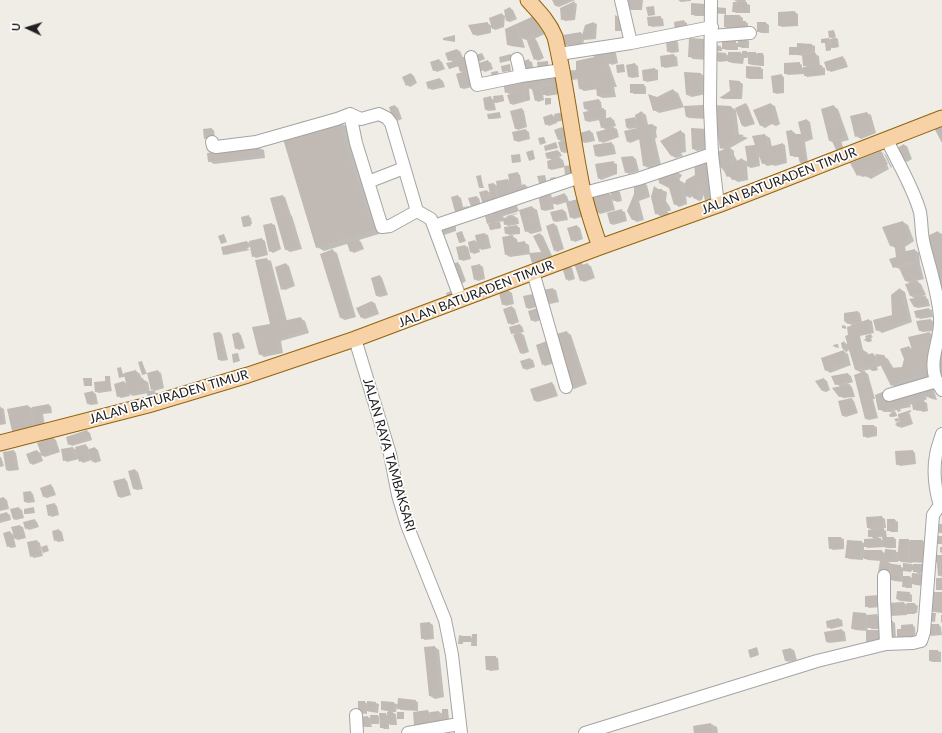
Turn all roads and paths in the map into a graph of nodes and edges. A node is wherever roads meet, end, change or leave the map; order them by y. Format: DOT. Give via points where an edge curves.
graph roads {
  1 [pos="528,0"];
  2 [pos="621,0"];
  3 [pos="711,0"];
  4 [pos="712,31"];
  5 [pos="750,34"];
  6 [pos="630,43"];
  7 [pos="559,54"];
  8 [pos="471,57"];
  9 [pos="517,59"];
  10 [pos="562,70"];
  11 [pos="521,76"];
  12 [pos="350,114"];
  13 [pos="942,118"];
  14 [pos="887,140"];
  15 [pos="212,142"];
  16 [pos="712,154"];
  17 [pos="404,168"];
  18 [pos="580,177"];
  19 [pos="368,182"];
  20 [pos="584,193"];
  21 [pos="718,205"];
  22 [pos="417,210"];
  23 [pos="434,226"];
  24 [pos="600,247"];
  25 [pos="533,272"];
  26 [pos="461,300"];
  27 [pos="355,339"];
  28 [pos="939,386"];
  29 [pos="566,387"];
  30 [pos="889,395"];
  31 [pos="942,434"];
  32 [pos="0,443"];
  33 [pos="941,504"];
  34 [pos="884,576"];
  35 [pos="886,644"];
  36 [pos="356,715"];
  37 [pos="460,729"];
  38 [pos="427,731"];
  39 [pos="357,733"];
  40 [pos="408,733"];
  41 [pos="585,733"];
  1 -- 7 [label="main road" via="550,26"];
  2 -- 6 [label="street"];
  3 -- 4 [label="street"];
  4 -- 5 [label="street"];
  4 -- 6 [label="street"];
  4 -- 16 [label="street"];
  6 -- 7 [label="street"];
  7 -- 10 [label="main road"];
  8 -- 11 [label="street" via="477,85"];
  9 -- 11 [label="street"];
  10 -- 11 [label="street"];
  10 -- 18 [label="main road"];
  12 -- 15 [label="street" via="256,142 216,147"];
  12 -- 17 [label="street" via="361,119 379,114 387,118 391,123"];
  12 -- 19 [label="street"];
  13 -- 14 [label="main road, JALAN BATURADEN TIMUR"];
  14 -- 21 [label="main road, JALAN BATURADEN TIMUR"];
  14 -- 28 [label="street" via="911,188 920,214 923,243 940,316 940,331 934,359 934,371"];
  16 -- 20 [label="street" via="638,179"];
  16 -- 21 [label="street"];
  17 -- 19 [label="street"];
  17 -- 22 [label="street"];
  18 -- 20 [label="main road"];
  18 -- 23 [label="street"];
  19 -- 22 [label="street" via="382,226 390,226"];
  20 -- 24 [label="main road"];
  21 -- 24 [label="main road, JALAN BATURADEN TIMUR"];
  22 -- 23 [label="street" via="431,219"];
  23 -- 26 [label="street"];
  24 -- 25 [label="main road, JALAN BATURADEN TIMUR"];
  25 -- 26 [label="main road, JALAN BATURADEN TIMUR"];
  25 -- 29 [label="street"];
  26 -- 27 [label="main road, JALAN BATURADEN TIMUR"];
  27 -- 32 [label="main road, JALAN BATURADEN TIMUR" via="148,405"];
  27 -- 37 [label="street, JALAN RAYA TAMBAKSARI" via="390,454 407,525 445,620 452,655"];
  28 -- 30 [label="street"];
  31 -- 33 [label="street" via="935,465 937,496"];
  33 -- 35 [label="street" via="933,515 923,637 917,643"];
  34 -- 35 [label="street"];
  35 -- 41 [label="street" via="810,663"];
  36 -- 39 [label="street"];
  37 -- 38 [label="street"];
  38 -- 40 [label="street"];
}
